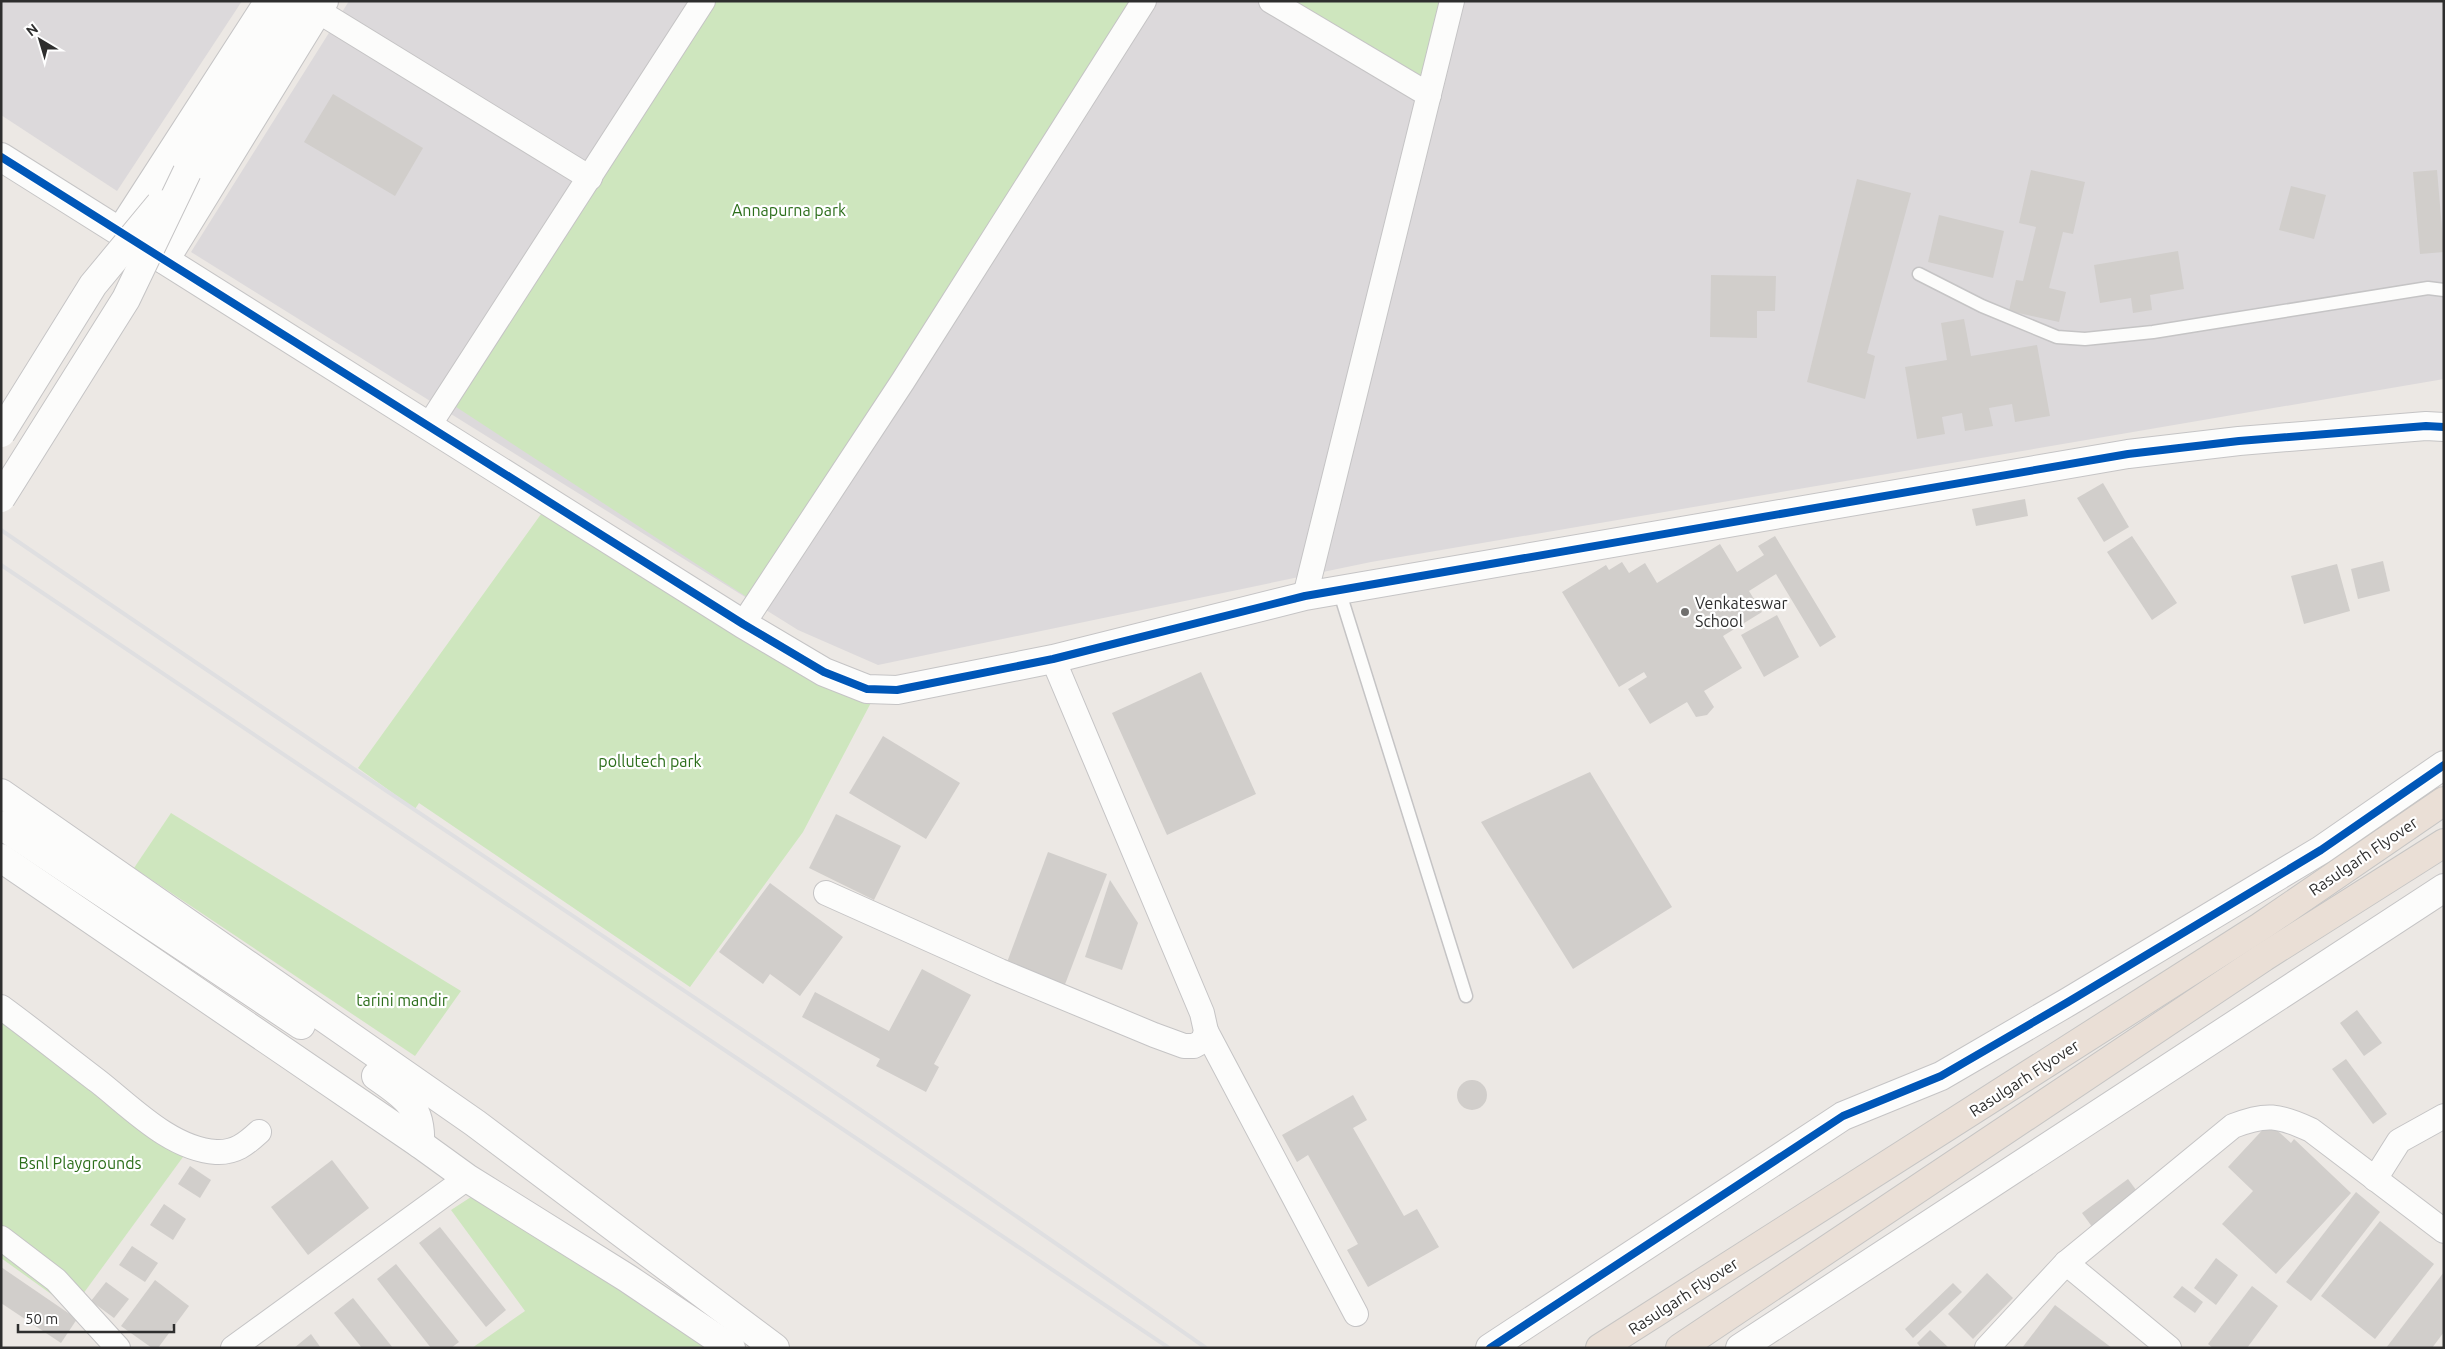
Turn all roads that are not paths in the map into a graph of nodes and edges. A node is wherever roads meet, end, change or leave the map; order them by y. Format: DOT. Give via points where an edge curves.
graph roads {
  1 [pos="269,1"];
  2 [pos="703,1"];
  3 [pos="1144,1"];
  4 [pos="1271,1"];
  5 [pos="1452,1"];
  6 [pos="314,4"];
  7 [pos="1429,95"];
  8 [pos="1,157"];
  9 [pos="187,172"];
  10 [pos="590,178"];
  11 [pos="120,232"];
  12 [pos="165,260"];
  13 [pos="1919,274"];
  14 [pos="2444,290"];
  15 [pos="428,427"];
  16 [pos="2438,428"];
  17 [pos="1,433"];
  18 [pos="1,498"];
  19 [pos="1339,590"];
  20 [pos="1305,596"];
  21 [pos="743,624"];
  22 [pos="1053,660"];
  23 [pos="2444,765"];
  24 [pos="1,793"];
  25 [pos="2444,801"];
  26 [pos="1,825"];
  27 [pos="2444,843"];
  28 [pos="1,858"];
  29 [pos="2444,888"];
  30 [pos="826,892"];
  31 [pos="1466,996"];
  32 [pos="1,1007"];
  33 [pos="1206,1031"];
  34 [pos="402,1094"];
  35 [pos="449,1105"];
  36 [pos="2444,1116"];
  37 [pos="259,1132"];
  38 [pos="420,1144"];
  39 [pos="467,1178"];
  40 [pos="2375,1179"];
  41 [pos="2444,1231"];
  42 [pos="1,1238"];
  43 [pos="2066,1263"];
  44 [pos="1356,1314"];
  45 [pos="118,1348"];
  46 [pos="233,1348"];
  47 [pos="731,1348"];
  48 [pos="775,1348"];
  49 [pos="1490,1348"];
  50 [pos="1600,1348"];
  51 [pos="1680,1348"];
  52 [pos="1740,1348"];
  53 [pos="1987,1348"];
  54 [pos="2169,1348"];
  1 -- 11 [label="street"];
  2 -- 10 [label="street"];
  3 -- 21 [label="street" via="903,381"];
  4 -- 7 [label="street"];
  5 -- 7 [label="street"];
  6 -- 9 [label="street"];
  6 -- 10 [label="street"];
  6 -- 12 [label="street"];
  7 -- 20 [label="street"];
  8 -- 11 [label="street"];
  9 -- 17 [label="street, bridge" via="93,285"];
  9 -- 18 [label="street, bridge" via="126,299"];
  10 -- 15 [label="street"];
  11 -- 12 [label="street"];
  12 -- 15 [label="street"];
  13 -- 14 [label="lane" via="1982,306 2057,337 2085,339 2153,332 2428,288"];
  15 -- 21 [label="street"];
  16 -- 19 [label="street" via="2239,441 2128,454"];
  19 -- 20 [label="street"];
  19 -- 31 [label="lane"];
  20 -- 22 [label="street"];
  21 -- 22 [label="street" via="824,672 867,688 896,690"];
  22 -- 33 [label="street" via="1202,1013"];
  23 -- 49 [label="street" via="2321,850 2068,1002 1941,1076 1843,1116"];
  24 -- 35 [label="street"];
  25 -- 50 [label="highway, Rasulgarh Flyover" via="2260,927"];
  26 -- 34 [label="street"];
  27 -- 51 [label="highway, Rasulgarh Flyover" via="2264,957"];
  28 -- 38 [label="street"];
  29 -- 52 [label="street"];
  30 -- 33 [label="street" via="1000,971 1184,1046 1194,1046 1203,1041"];
  32 -- 37 [label="street" via="147,1119 185,1144 201,1150 227,1151 246,1145"];
  33 -- 44 [label="street"];
  34 -- 35 [label="street"];
  34 -- 38 [label="street" via="419,1117"];
  35 -- 48 [label="street"];
  36 -- 40 [label="street" via="2399,1141"];
  38 -- 39 [label="street"];
  39 -- 46 [label="street"];
  39 -- 47 [label="street" via="627,1278"];
  40 -- 41 [label="street"];
  40 -- 43 [label="street" via="2311,1130 2286,1118 2257,1117 2233,1126"];
  42 -- 45 [label="street" via="56,1280"];
  43 -- 53 [label="street"];
  43 -- 54 [label="street"];
}
